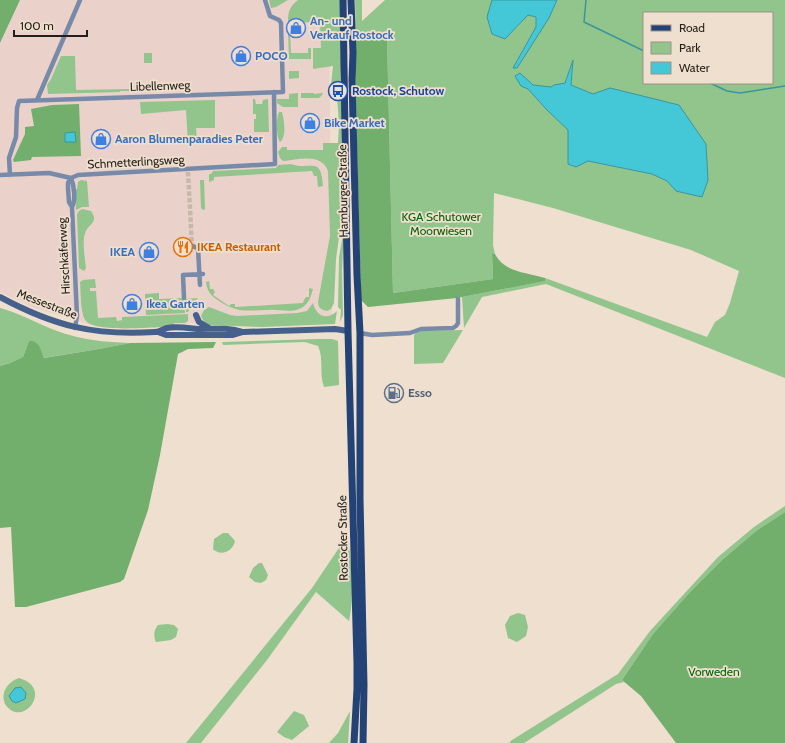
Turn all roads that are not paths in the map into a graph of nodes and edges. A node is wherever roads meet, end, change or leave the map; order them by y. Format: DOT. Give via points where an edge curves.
graph roads {
  1 [pos="80,0"];
  2 [pos="266,0"];
  3 [pos="343,0"];
  4 [pos="351,0"];
  5 [pos="274,92"];
  6 [pos="37,100"];
  7 [pos="0,175"];
  8 [pos="10,175"];
  9 [pos="71,178"];
  10 [pos="192,246"];
  11 [pos="201,274"];
  12 [pos="200,285"];
  13 [pos="0,297"];
  14 [pos="184,298"];
  15 [pos="458,299"];
  16 [pos="196,315"];
  17 [pos="75,328"];
  18 [pos="210,329"];
  19 [pos="158,332"];
  20 [pos="243,332"];
  21 [pos="348,332"];
  22 [pos="360,333"];
  23 [pos="354,743"];
  24 [pos="363,743"];
  1 -- 6 [label="street"];
  2 -- 5 [label="street, Libellenweg" via="270,16 282,23 283,92"];
  3 -- 21 [label="main road, Hamburger Straße"];
  4 -- 22 [label="main road, Hamburger Straße"];
  5 -- 6 [label="street, Libellenweg"];
  5 -- 9 [label="street, Schmetterlingsweg" via="275,164 78,175"];
  6 -- 8 [label="street, Libellenweg" via="17,104 16,137 9,158"];
  7 -- 8 [label="street, Schmetterlingsweg"];
  8 -- 9 [label="street, Schmetterlingsweg" via="48,173"];
  9 -- 17 [label="street, Hirschkäferweg" via="74,203 72,207 77,316"];
  10 -- 11 [label="street" via="198,248"];
  11 -- 12 [label="street"];
  11 -- 14 [label="street" via="183,275"];
  13 -- 17 [label="main road, Messestraße" via="38,316"];
  15 -- 22 [label="street" via="458,323 453,328 421,329 410,333"];
  16 -- 18 [label="main road" via="199,322"];
  17 -- 19 [label="main road, Messestraße" via="109,333"];
  18 -- 19 [label="main road, Messestraße" via="166,328"];
  18 -- 20 [label="main road, Messestraße" via="233,329"];
  19 -- 20 [label="main road, Messestraße" via="166,335 233,335"];
  20 -- 21 [label="main road, Messestraße"];
  21 -- 22 [label="main road"];
  21 -- 23 [label="main road, Rostocker Straße" via="357,663"];
  22 -- 24 [label="main road, Rostocker Straße"];
}
